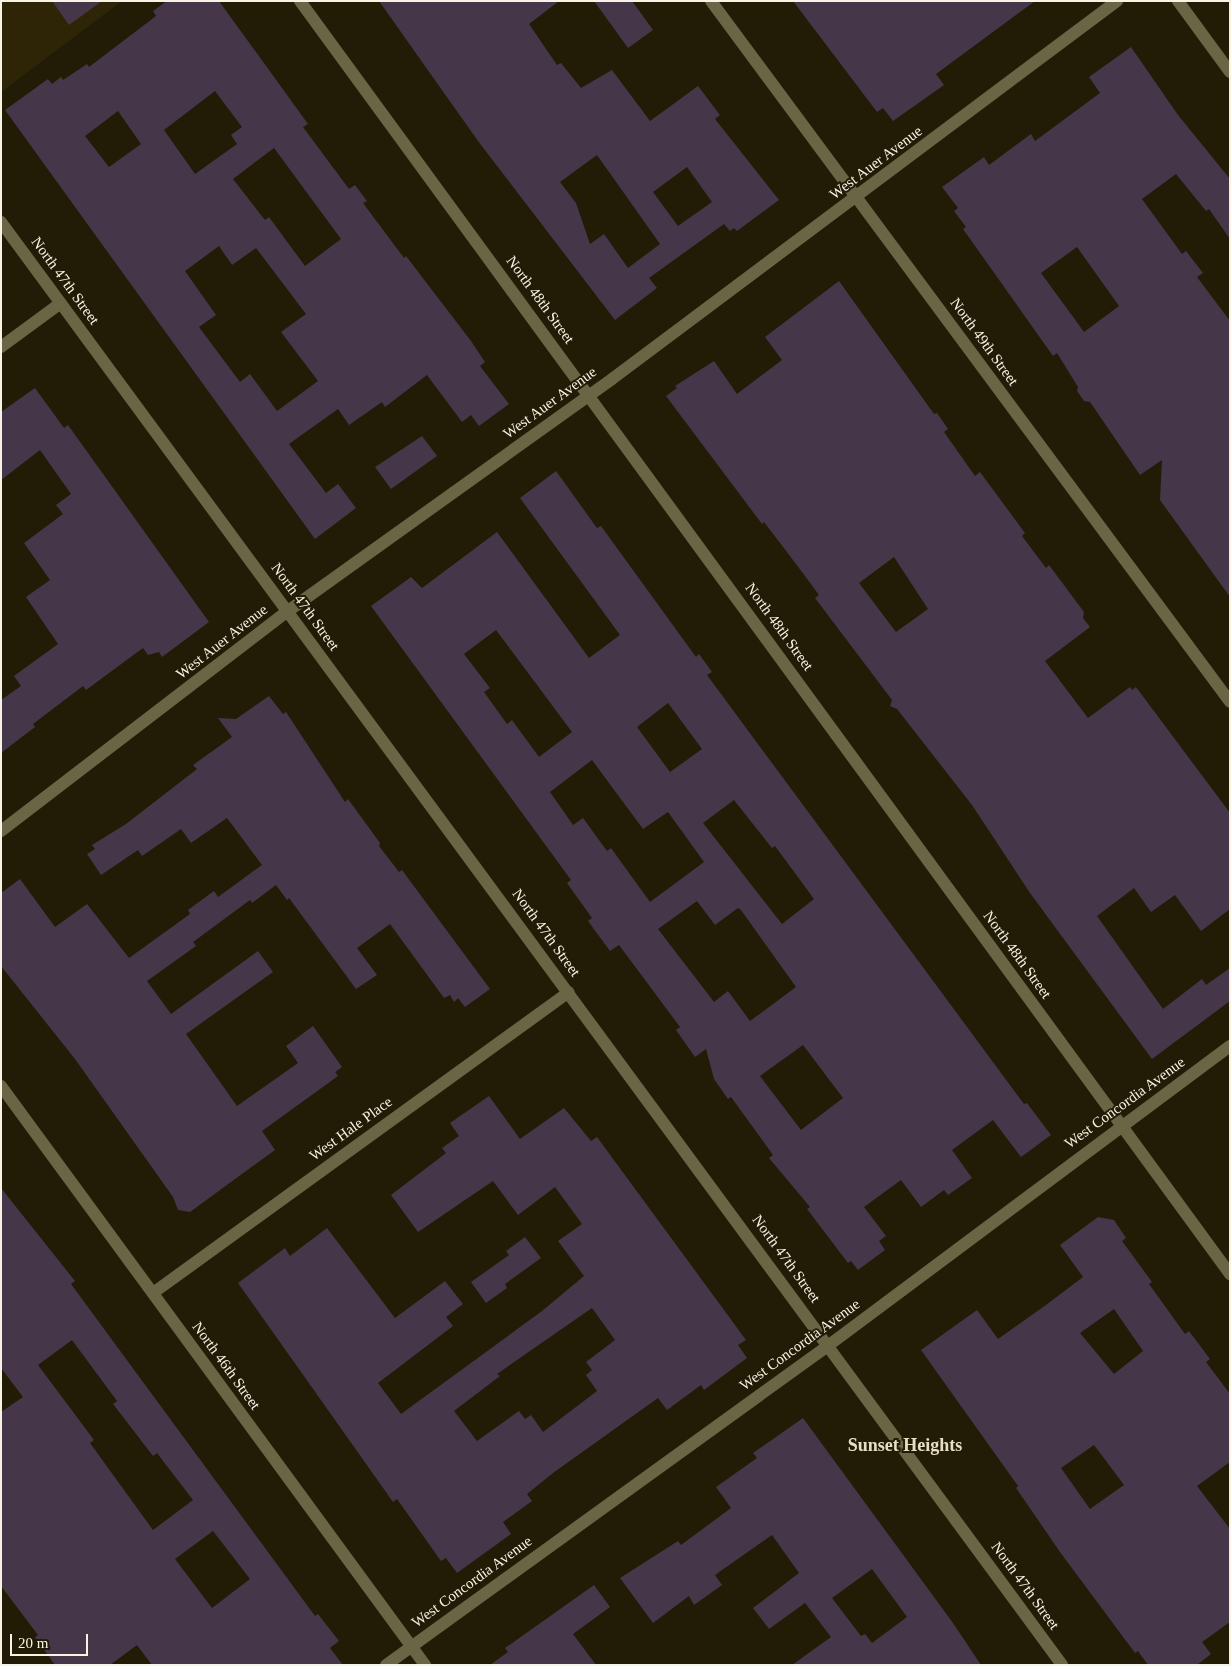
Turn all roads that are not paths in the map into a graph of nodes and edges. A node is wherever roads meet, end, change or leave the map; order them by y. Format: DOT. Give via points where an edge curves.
graph roads {
  1 [pos="300,1"];
  2 [pos="711,1"];
  3 [pos="1117,1"];
  4 [pos="1178,1"];
  5 [pos="1230,72"];
  6 [pos="857,197"];
  7 [pos="1,222"];
  8 [pos="61,303"];
  9 [pos="1,347"];
  10 [pos="590,395"];
  11 [pos="288,611"];
  12 [pos="1230,702"];
  13 [pos="1,831"];
  14 [pos="569,992"];
  15 [pos="1230,1046"];
  16 [pos="1,1086"];
  17 [pos="1121,1125"];
  18 [pos="1230,1274"];
  19 [pos="153,1293"];
  20 [pos="829,1345"];
  21 [pos="411,1646"];
  22 [pos="386,1665"];
  23 [pos="425,1665"];
  24 [pos="1062,1665"];
  1 -- 10 [label="street, North 48th Street"];
  2 -- 6 [label="street, North 49th Street"];
  3 -- 6 [label="street, West Auer Avenue"];
  4 -- 5 [label="street"];
  6 -- 10 [label="street, West Auer Avenue"];
  6 -- 12 [label="street, North 49th Street"];
  7 -- 8 [label="street, North 47th Street"];
  8 -- 9 [label="street"];
  8 -- 11 [label="street, North 47th Street"];
  10 -- 11 [label="street, West Auer Avenue"];
  10 -- 17 [label="street, North 48th Street"];
  11 -- 13 [label="street, West Auer Avenue"];
  11 -- 14 [label="street, North 47th Street"];
  14 -- 19 [label="street, West Hale Place"];
  14 -- 20 [label="street, North 47th Street"];
  15 -- 17 [label="street, West Concordia Avenue"];
  16 -- 19 [label="street, North 46th Street"];
  17 -- 18 [label="street, North 48th Street"];
  17 -- 20 [label="street, West Concordia Avenue"];
  19 -- 21 [label="street, North 46th Street"];
  20 -- 21 [label="street, West Concordia Avenue"];
  20 -- 24 [label="street, North 47th Street"];
  21 -- 22 [label="street, West Concordia Avenue"];
  21 -- 23 [label="street, North 46th Street"];
}
